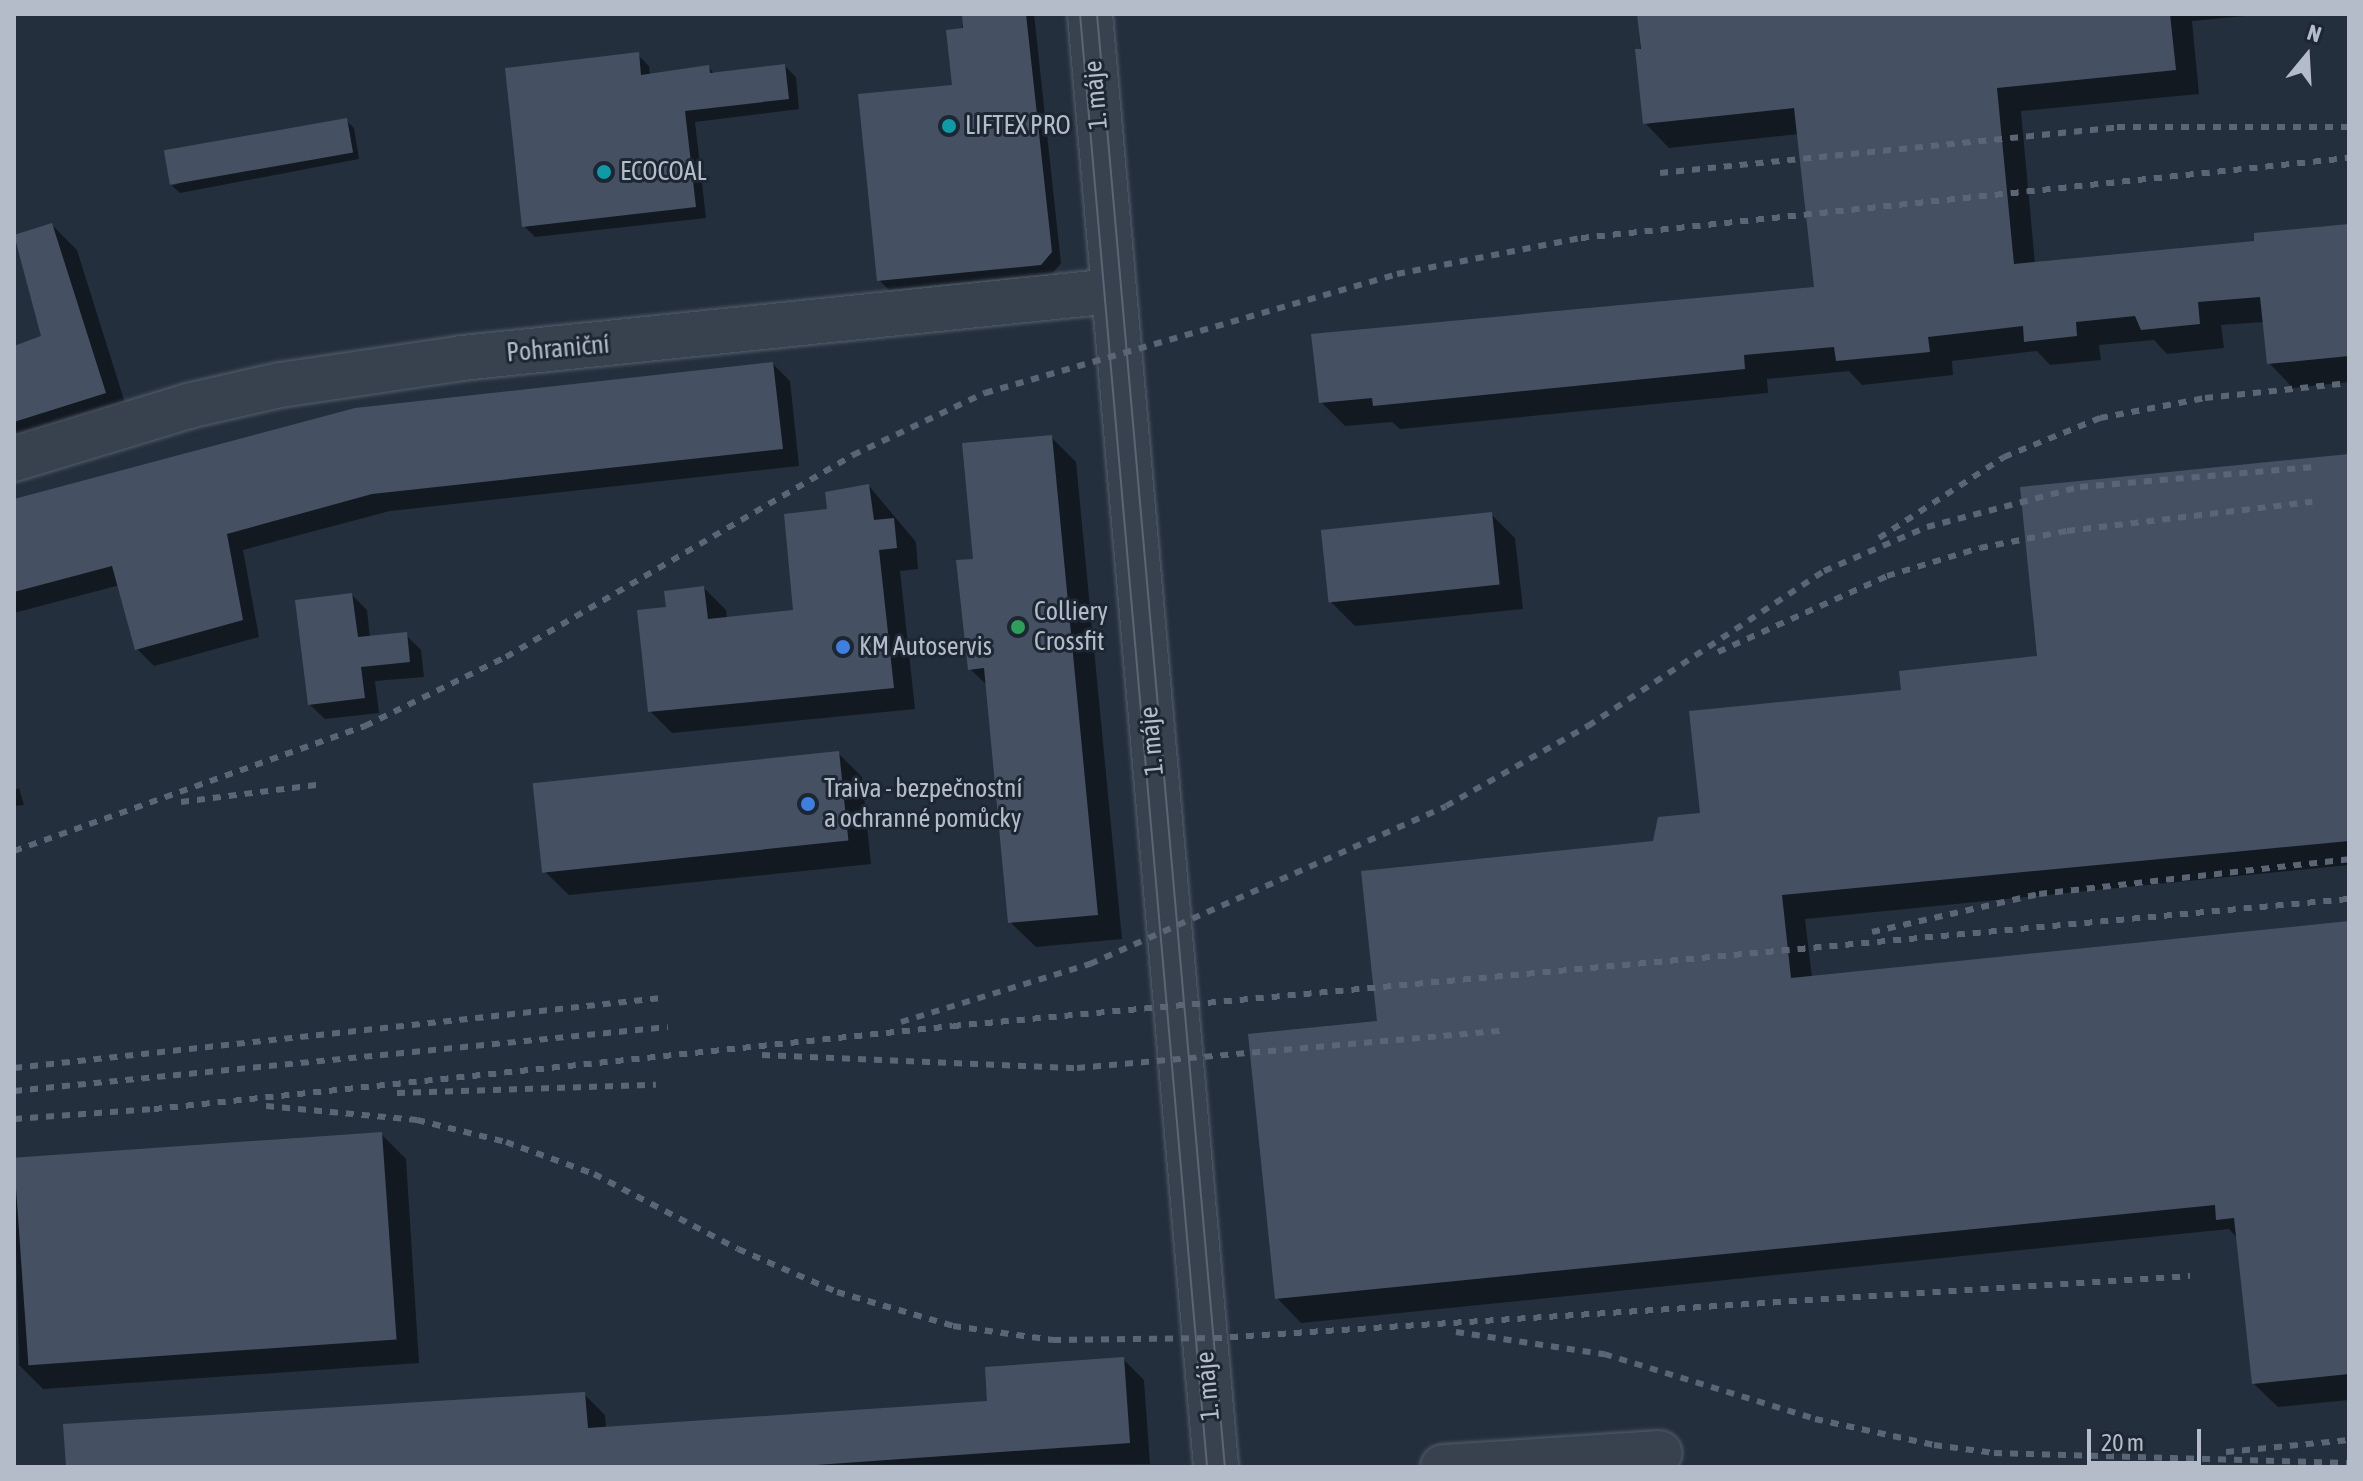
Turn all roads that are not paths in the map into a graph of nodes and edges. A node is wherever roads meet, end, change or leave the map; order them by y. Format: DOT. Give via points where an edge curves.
graph roads {
  1 [pos="1090,14"];
  2 [pos="1113,291"];
  3 [pos="14,459"];
  4 [pos="1660,1453"];
  5 [pos="1530,1465"];
  6 [pos="1216,1467"];
  7 [pos="1443,1467"];
  1 -- 2 [label="street, 1. máje"];
  2 -- 3 [label="street, Pohraniční" via="462,358 280,385 188,406"];
  2 -- 6 [label="street, 1. máje"];
  4 -- 5 [label="street"];
  5 -- 7 [label="street"];
}
